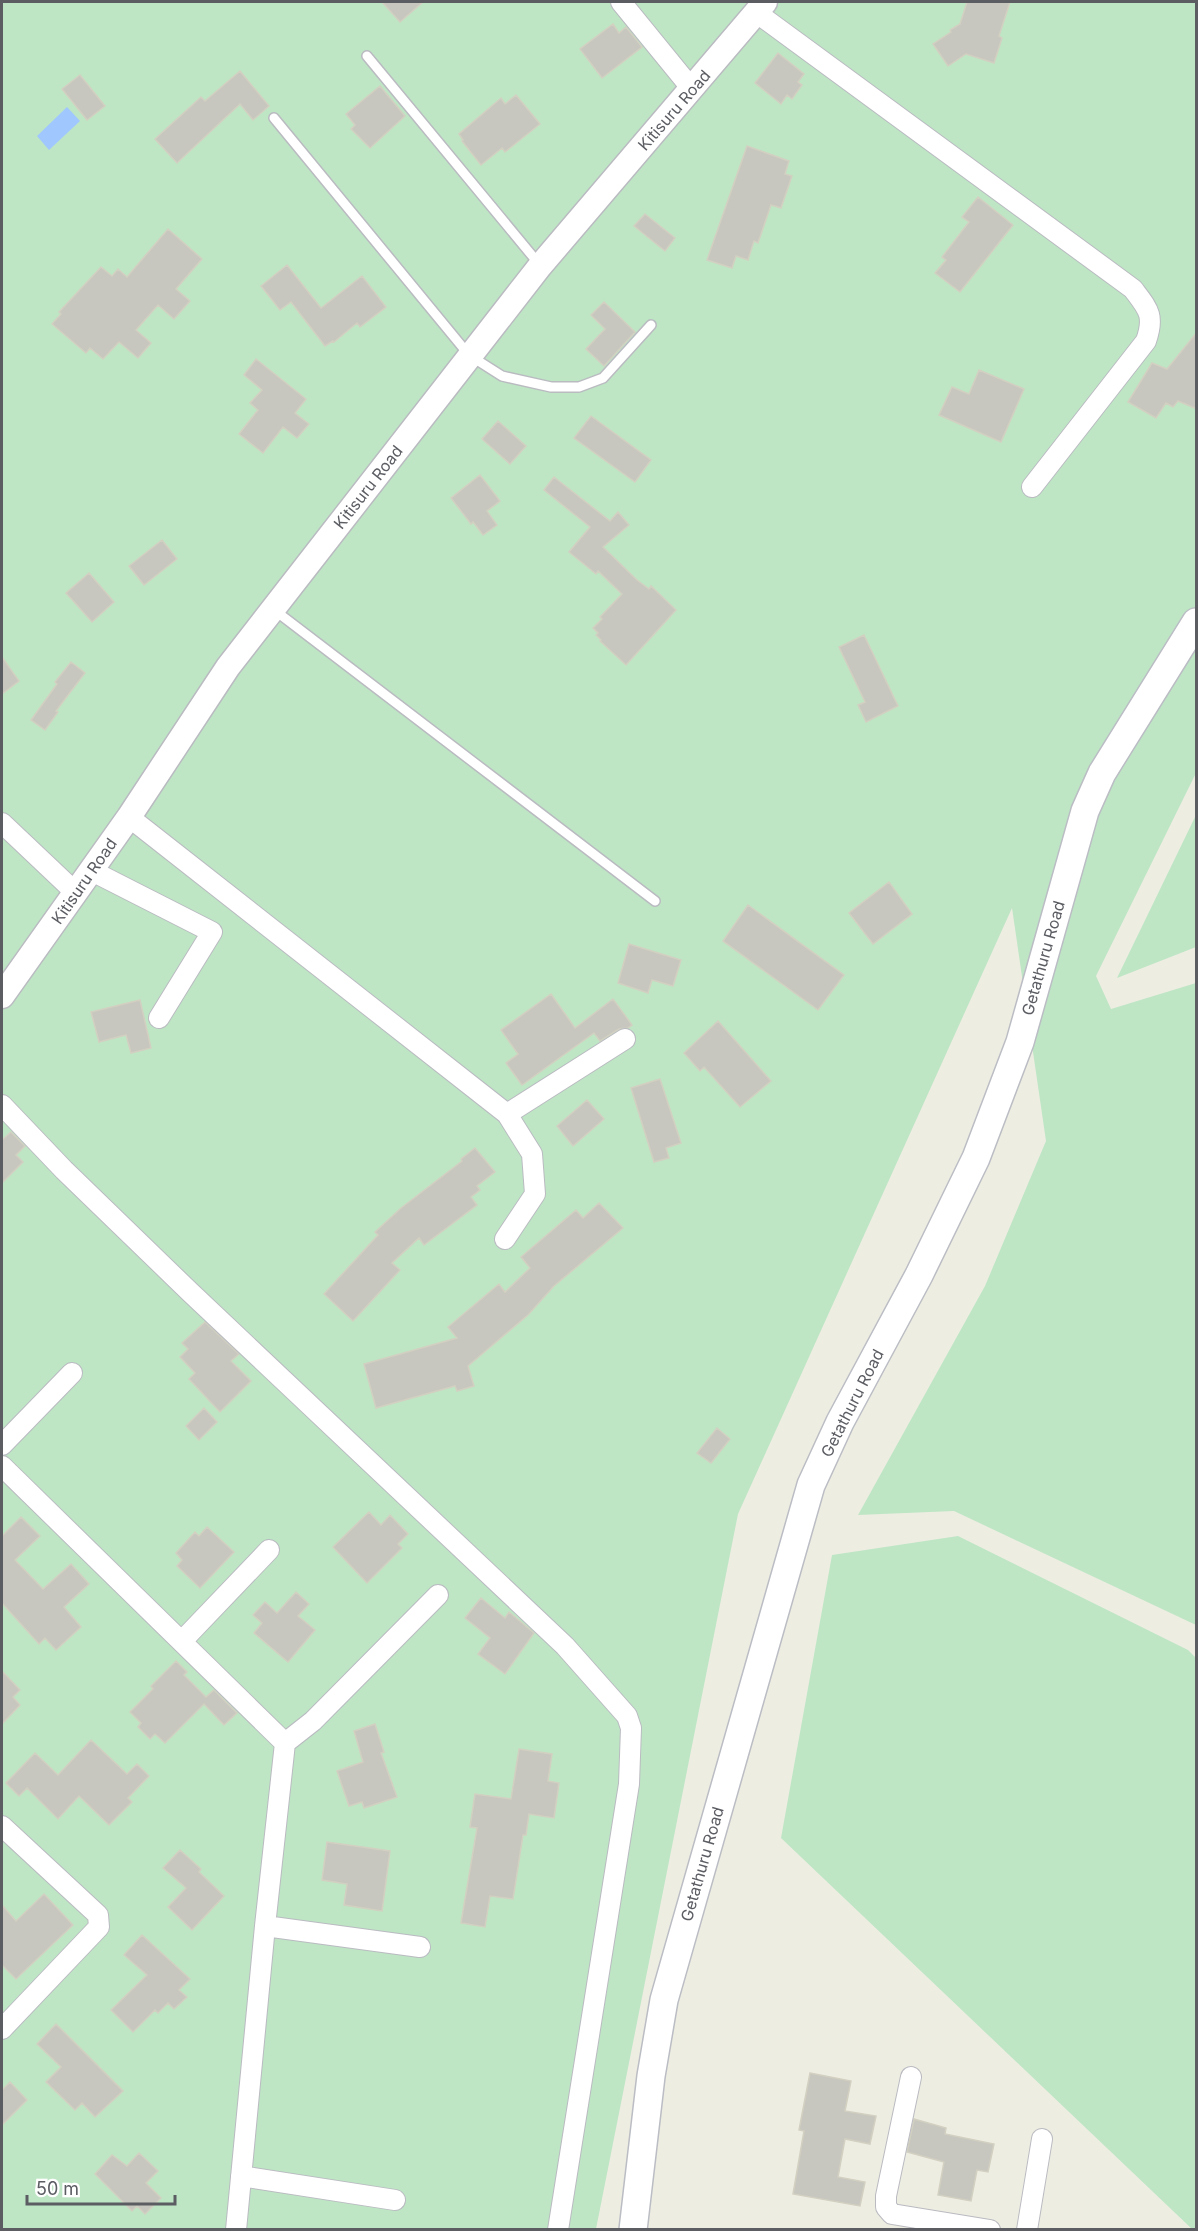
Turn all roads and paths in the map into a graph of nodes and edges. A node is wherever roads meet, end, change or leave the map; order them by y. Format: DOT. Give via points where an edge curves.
graph roads {
  1 [pos="621,2"];
  2 [pos="761,7"];
  3 [pos="367,56"];
  4 [pos="692,89"];
  5 [pos="274,118"];
  6 [pos="540,266"];
  7 [pos="651,326"];
  8 [pos="469,356"];
  9 [pos="1032,487"];
  10 [pos="273,609"];
  11 [pos="1197,622"];
  12 [pos="129,817"];
  13 [pos="2,823"];
  14 [pos="92,871"];
  15 [pos="76,893"];
  16 [pos="655,901"];
  17 [pos="2,996"];
  18 [pos="159,1018"];
  19 [pos="625,1039"];
  20 [pos="2,1105"];
  21 [pos="507,1114"];
  22 [pos="505,1239"];
  23 [pos="72,1373"];
  24 [pos="2,1445"];
  25 [pos="2,1466"];
  26 [pos="269,1550"];
  27 [pos="438,1595"];
  28 [pos="182,1641"];
  29 [pos="285,1743"];
  30 [pos="2,1826"];
  31 [pos="265,1926"];
  32 [pos="420,1947"];
  33 [pos="2,2029"];
  34 [pos="911,2077"];
  35 [pos="1042,2139"];
  36 [pos="241,2176"];
  37 [pos="395,2200"];
  38 [pos="236,2229"];
  39 [pos="558,2229"];
  40 [pos="633,2229"];
  41 [pos="990,2229"];
  42 [pos="1027,2229"];
  1 -- 4 [label="street"];
  2 -- 4 [label="street, Kitisuru Road"];
  2 -- 9 [label="street" via="1133,289 1147,308 1152,325 1146,341"];
  3 -- 6 [label="lane"];
  4 -- 6 [label="street, Kitisuru Road"];
  5 -- 8 [label="lane"];
  6 -- 8 [label="street, Kitisuru Road"];
  7 -- 8 [label="lane" via="603,378 579,387 551,387 502,376"];
  8 -- 10 [label="street, Kitisuru Road"];
  10 -- 12 [label="street, Kitisuru Road" via="228,667"];
  10 -- 16 [label="lane"];
  11 -- 40 [label="main road, Getathuru Road" via="1102,773 1084,811 1020,1042 976,1158 811,1485 664,2000"];
  12 -- 14 [label="street, Kitisuru Road"];
  12 -- 21 [label="street"];
  13 -- 15 [label="street"];
  14 -- 15 [label="street, Kitisuru Road"];
  14 -- 18 [label="street" via="212,932"];
  15 -- 17 [label="street, Kitisuru Road"];
  19 -- 21 [label="street"];
  20 -- 39 [label="street" via="190,1292 565,1646 627,1716 631,1728 629,1784"];
  21 -- 22 [label="street" via="532,1154 535,1194"];
  23 -- 24 [label="street"];
  25 -- 28 [label="street"];
  26 -- 28 [label="street"];
  27 -- 29 [label="street" via="313,1721"];
  28 -- 29 [label="street"];
  29 -- 31 [label="street"];
  30 -- 33 [label="street" via="98,1915 99,1928"];
  31 -- 32 [label="street"];
  31 -- 36 [label="street"];
  34 -- 41 [label="street" via="886,2207 892,2214"];
  35 -- 42 [label="street"];
  36 -- 37 [label="street"];
  36 -- 38 [label="street"];
}
